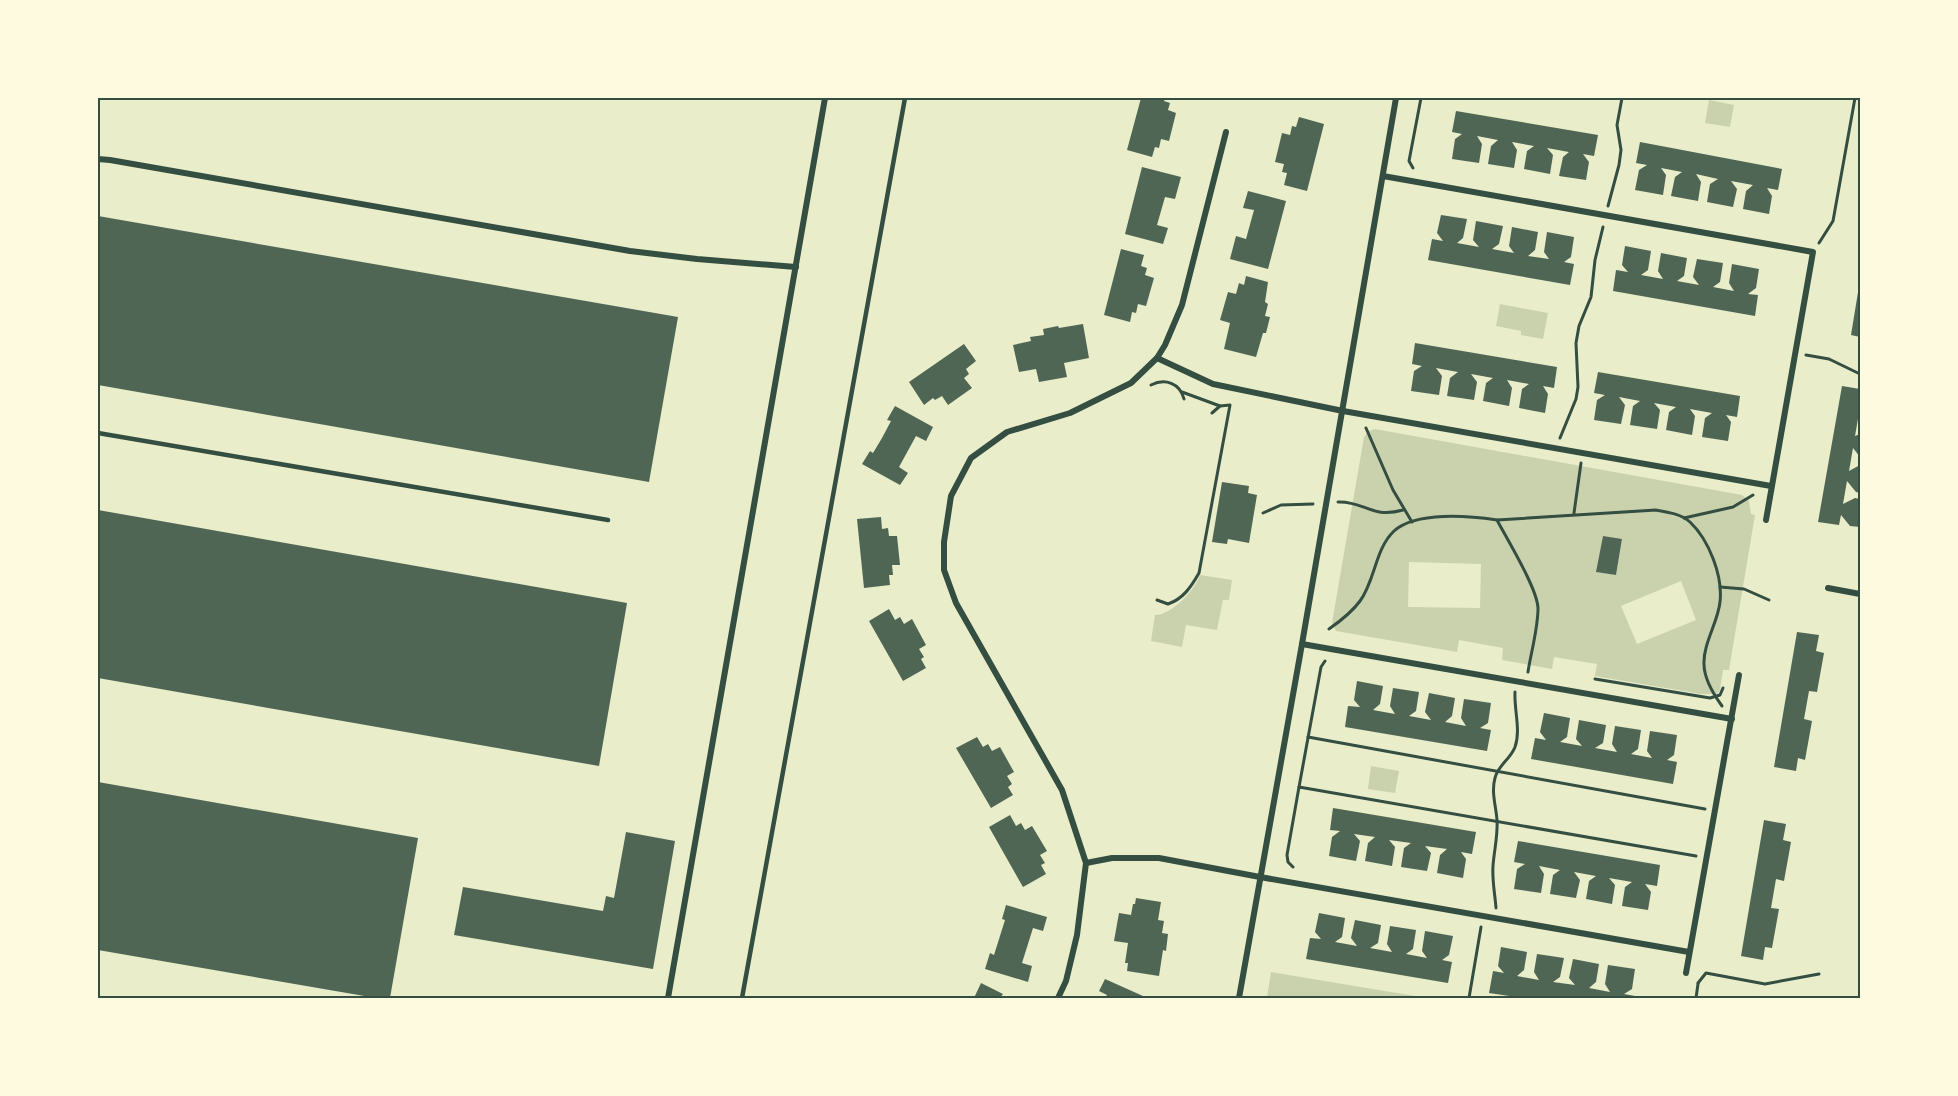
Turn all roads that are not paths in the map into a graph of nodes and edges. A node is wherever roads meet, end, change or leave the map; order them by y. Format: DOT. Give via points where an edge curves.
graph roads {
  1 [pos="825,98"];
  2 [pos="905,98"];
  3 [pos="1396,98"];
  4 [pos="1226,132"];
  5 [pos="98,159"];
  6 [pos="1383,176"];
  7 [pos="796,267"];
  8 [pos="1157,358"];
  9 [pos="1343,411"];
  10 [pos="98,433"];
  11 [pos="1771,486"];
  12 [pos="608,520"];
  13 [pos="1766,520"];
  14 [pos="1828,588"];
  15 [pos="1860,594"];
  16 [pos="1302,644"];
  17 [pos="1739,675"];
  18 [pos="1732,719"];
  19 [pos="1086,863"];
  20 [pos="1260,877"];
  21 [pos="1689,952"];
  22 [pos="1686,973"];
  23 [pos="668,999"];
  24 [pos="742,999"];
  25 [pos="1058,999"];
  26 [pos="1239,999"];
  1 -- 7 [label="street"];
  2 -- 24 [label="lane"];
  3 -- 6 [label="street"];
  4 -- 8 [label="street" via="1182,305"];
  5 -- 7 [label="street" via="630,251"];
  6 -- 9 [label="street"];
  6 -- 11 [label="street" via="1813,252"];
  7 -- 23 [label="street"];
  8 -- 9 [label="street" via="1213,384"];
  8 -- 19 [label="street" via="1131,383 1070,413 1007,432 970,458 951,496 944,542 944,570 956,603 1062,790"];
  9 -- 11 [label="street"];
  9 -- 16 [label="street"];
  10 -- 12 [label="lane"];
  11 -- 13 [label="street"];
  14 -- 15 [label="street"];
  16 -- 18 [label="street"];
  16 -- 20 [label="street"];
  17 -- 18 [label="street"];
  18 -- 21 [label="street"];
  19 -- 20 [label="street" via="1112,858 1159,858"];
  19 -- 25 [label="street" via="1077,935"];
  20 -- 21 [label="street"];
  20 -- 26 [label="street"];
  21 -- 22 [label="street"];
}
